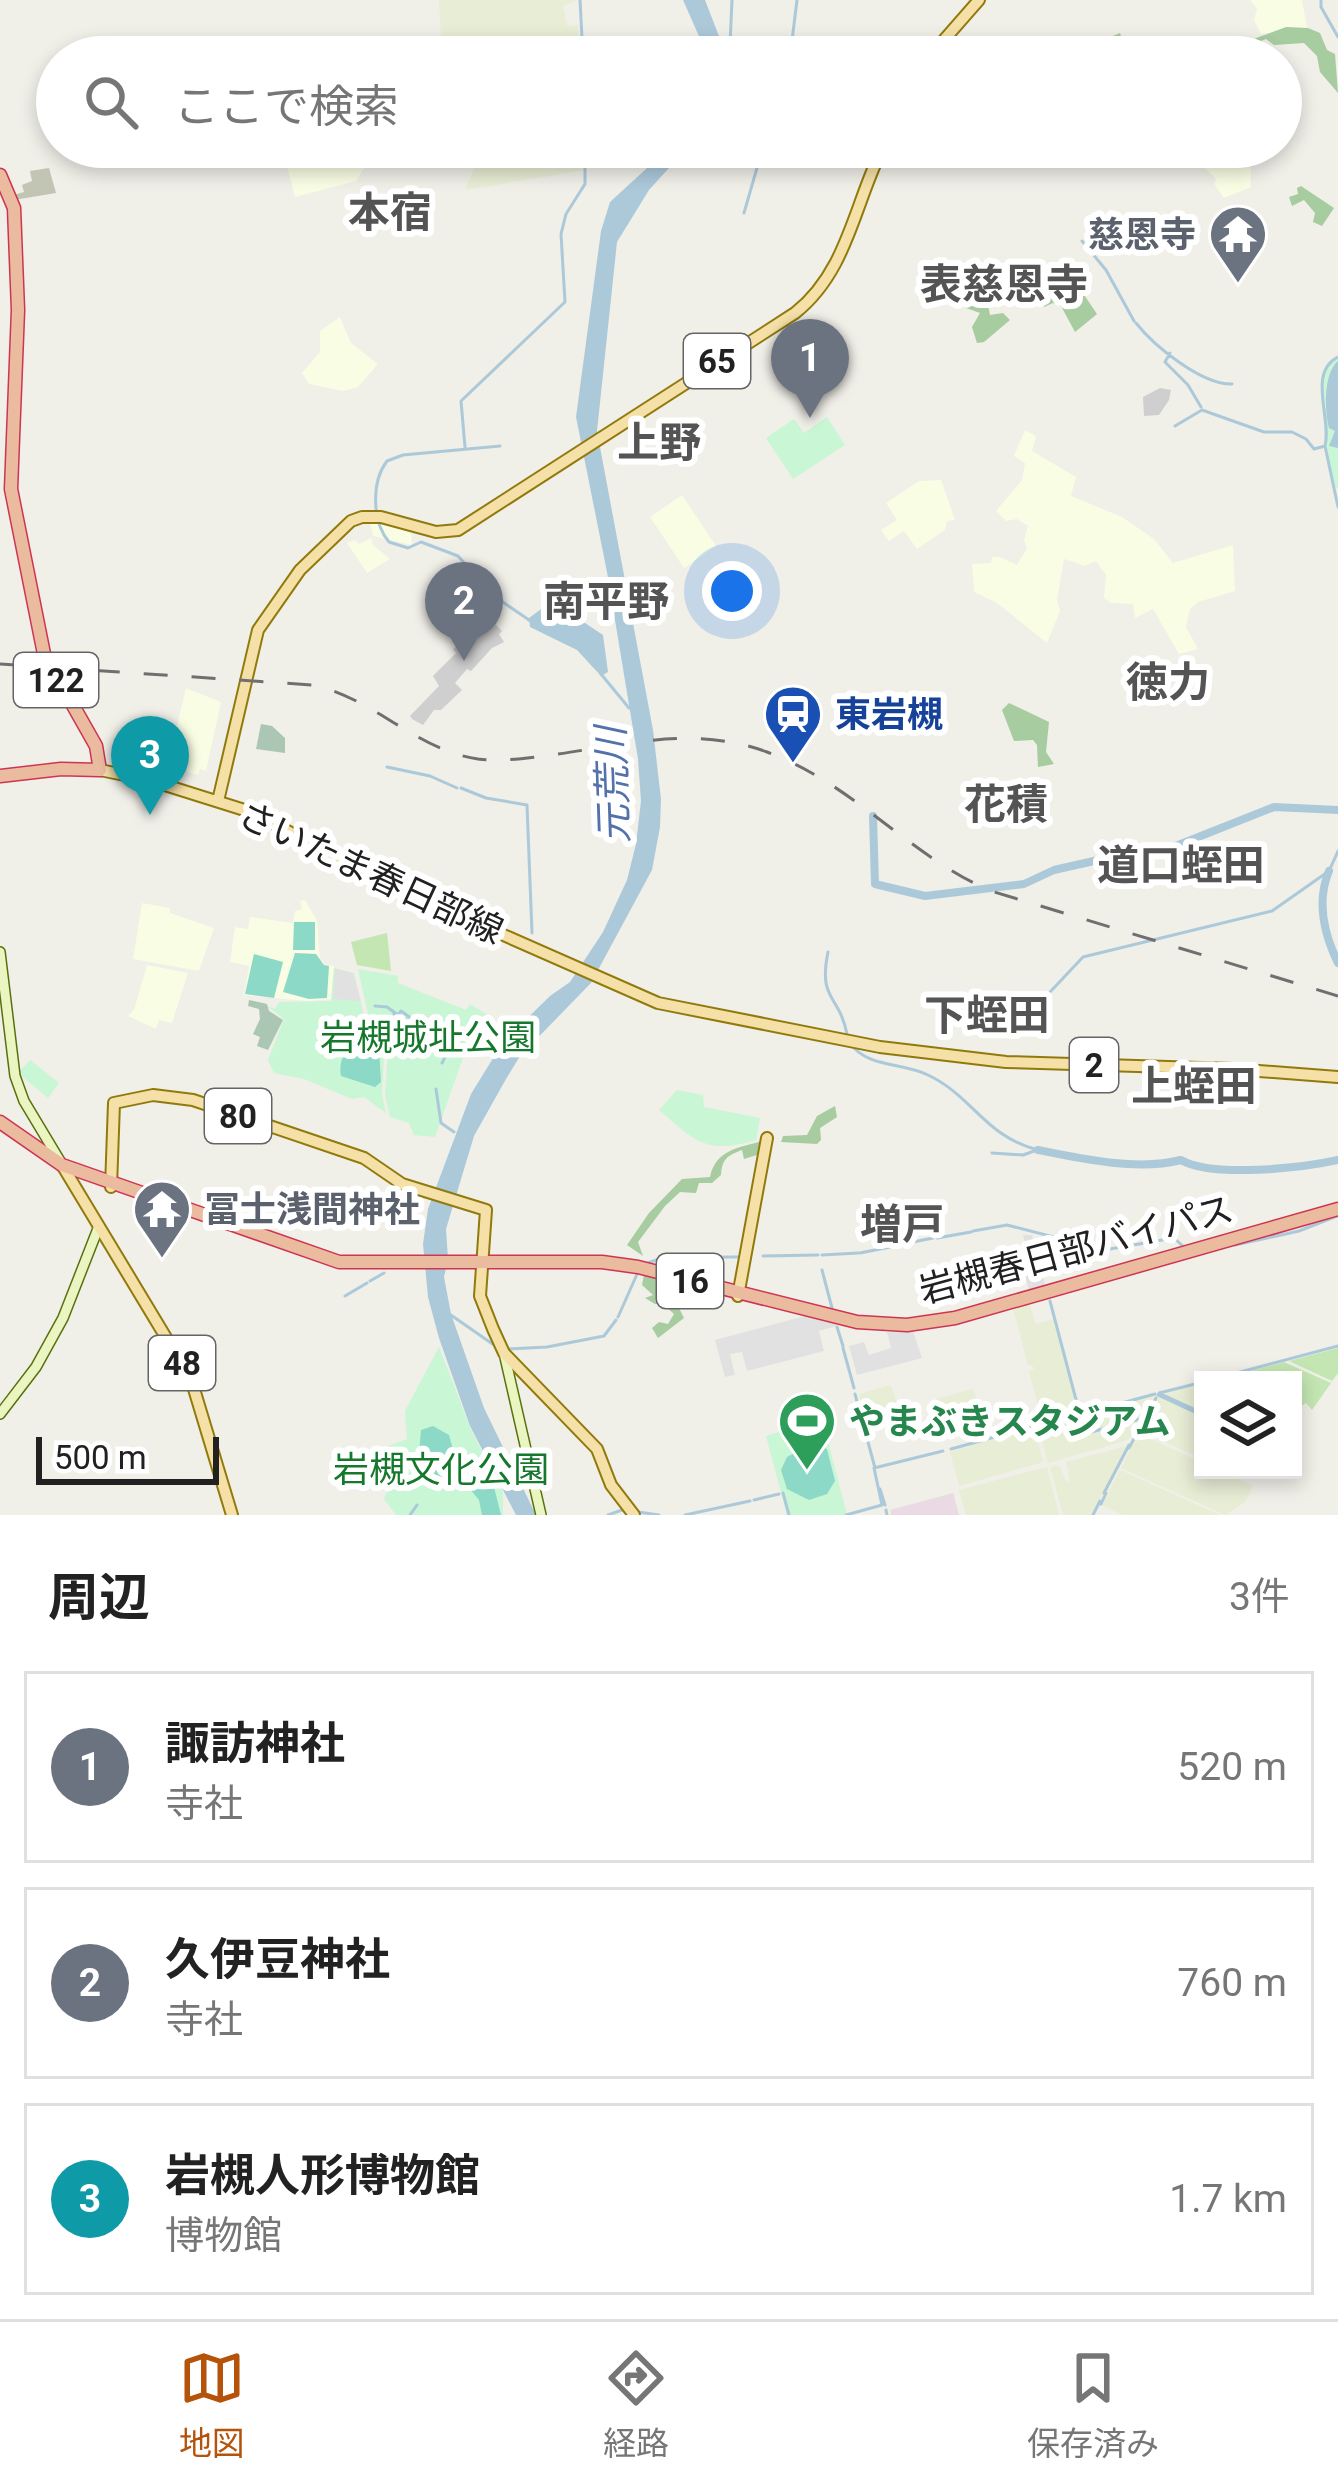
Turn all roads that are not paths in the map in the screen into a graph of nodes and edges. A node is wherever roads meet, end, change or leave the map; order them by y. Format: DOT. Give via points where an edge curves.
graph roads {
  1 [pos="979,0"];
  2 [pos="947,36"];
  3 [pos="873,168"];
  4 [pos="0,175"];
  5 [pos="100,770"];
  6 [pos="0,776"];
  7 [pos="218,801"];
  8 [pos="0,952"];
  9 [pos="1338,1077"];
  10 [pos="0,1124"];
  11 [pos="767,1138"];
  12 [pos="64,1168"];
  13 [pos="111,1185"];
  14 [pos="1338,1211"];
  15 [pos="99,1226"];
  16 [pos="481,1265"];
  17 [pos="738,1294"];
  18 [pos="505,1353"];
  19 [pos="0,1414"];
  20 [pos="232,1515"];
  21 [pos="541,1515"];
  22 [pos="634,1515"];
  1 -- 2 [label="main road"];
  3 -- 7 [label="main road, 65" via="844,250 795,313 455,532 362,517 300,570 260,624"];
  4 -- 5 [label="highway, 122" via="14,208 18,310 11,490 40,641 96,746"];
  5 -- 6 [label="highway"];
  5 -- 7 [label="main road, さいたま春日部線 / 2"];
  7 -- 9 [label="main road, さいたま春日部線 / 2" via="658,1003 1006,1062"];
  8 -- 12 [label="main road" via="15,1076"];
  10 -- 12 [label="highway, 岩槻春日部バイパス / 16"];
  11 -- 17 [label="main road"];
  12 -- 13 [label="highway, 岩槻春日部バイパス / 16"];
  12 -- 15 [label="main road, 48"];
  13 -- 16 [label="highway, 岩槻春日部バイパス / 16" via="346,1263"];
  13 -- 16 [label="main road, 80" via="114,1103 163,1095 215,1106 486,1210"];
  14 -- 17 [label="highway, 岩槻春日部バイパス / 16" via="917,1328 856,1325"];
  15 -- 19 [label="main road" via="63,1318"];
  15 -- 20 [label="main road, 48" via="191,1379"];
  16 -- 17 [label="highway, 岩槻春日部バイパス / 16" via="614,1263"];
  16 -- 18 [label="main road, 80" via="483,1305"];
  18 -- 21 [label="main road"];
  18 -- 22 [label="main road, 80" via="597,1449"];
}
